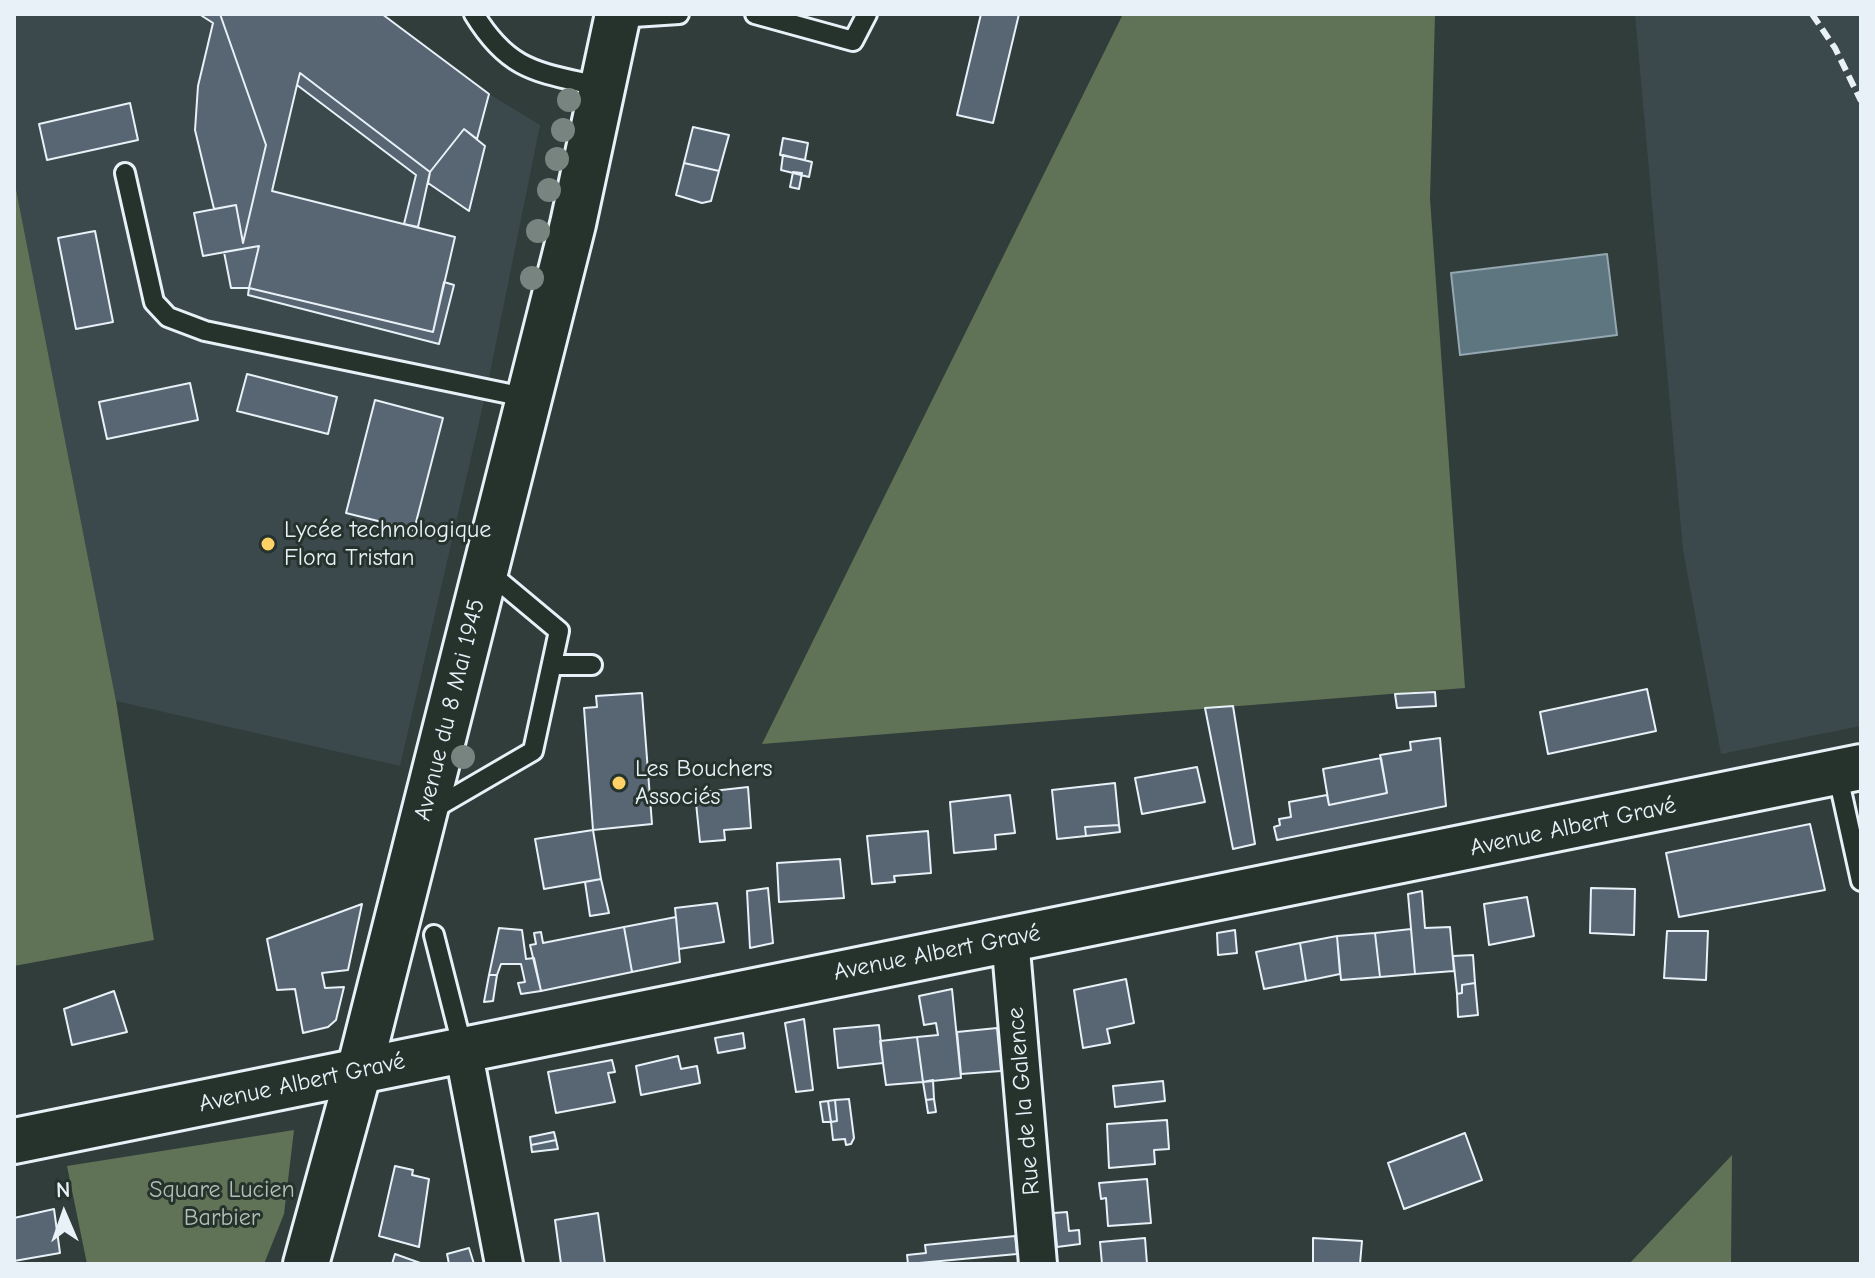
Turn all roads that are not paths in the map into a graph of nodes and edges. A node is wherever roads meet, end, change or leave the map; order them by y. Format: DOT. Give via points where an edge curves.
graph roads {
  1 [pos="474,14"];
  2 [pos="679,14"];
  3 [pos="755,14"];
  4 [pos="867,14"];
  5 [pos="618,16"];
  6 [pos="602,87"];
  7 [pos="125,173"];
  8 [pos="529,398"];
  9 [pos="486,570"];
  10 [pos="552,665"];
  11 [pos="592,665"];
  12 [pos="1849,770"];
  13 [pos="424,815"];
  14 [pos="1861,881"];
  15 [pos="434,935"];
  16 [pos="1010,938"];
  17 [pos="463,1049"];
  18 [pos="359,1071"];
  19 [pos="14,1141"];
  20 [pos="306,1264"];
  21 [pos="504,1264"];
  22 [pos="1038,1264"];
  1 -- 6 [label="lane" via="492,43 527,70"];
  2 -- 5 [label="lane"];
  3 -- 4 [label="lane" via="853,41"];
  5 -- 6 [label="street, Avenue du 8 Mai 1945"];
  6 -- 8 [label="street, Avenue du 8 Mai 1945"];
  7 -- 8 [label="lane" via="154,302 168,317 205,331"];
  8 -- 9 [label="street, Avenue du 8 Mai 1945"];
  9 -- 10 [label="lane" via="559,631"];
  9 -- 13 [label="street, Avenue du 8 Mai 1945"];
  10 -- 11 [label="lane"];
  10 -- 13 [label="lane" via="533,751"];
  12 -- 14 [label="lane"];
  12 -- 16 [label="street, Avenue Albert Gravé"];
  13 -- 18 [label="street, Avenue du 8 Mai 1945"];
  15 -- 17 [label="lane"];
  16 -- 17 [label="street, Avenue Albert Gravé"];
  16 -- 22 [label="street, Rue de la Galence"];
  17 -- 18 [label="street, Avenue Albert Gravé"];
  17 -- 21 [label="street"];
  18 -- 19 [label="street, Avenue Albert Gravé"];
  18 -- 20 [label="street, Avenue du 8 Mai 1945"];
}
